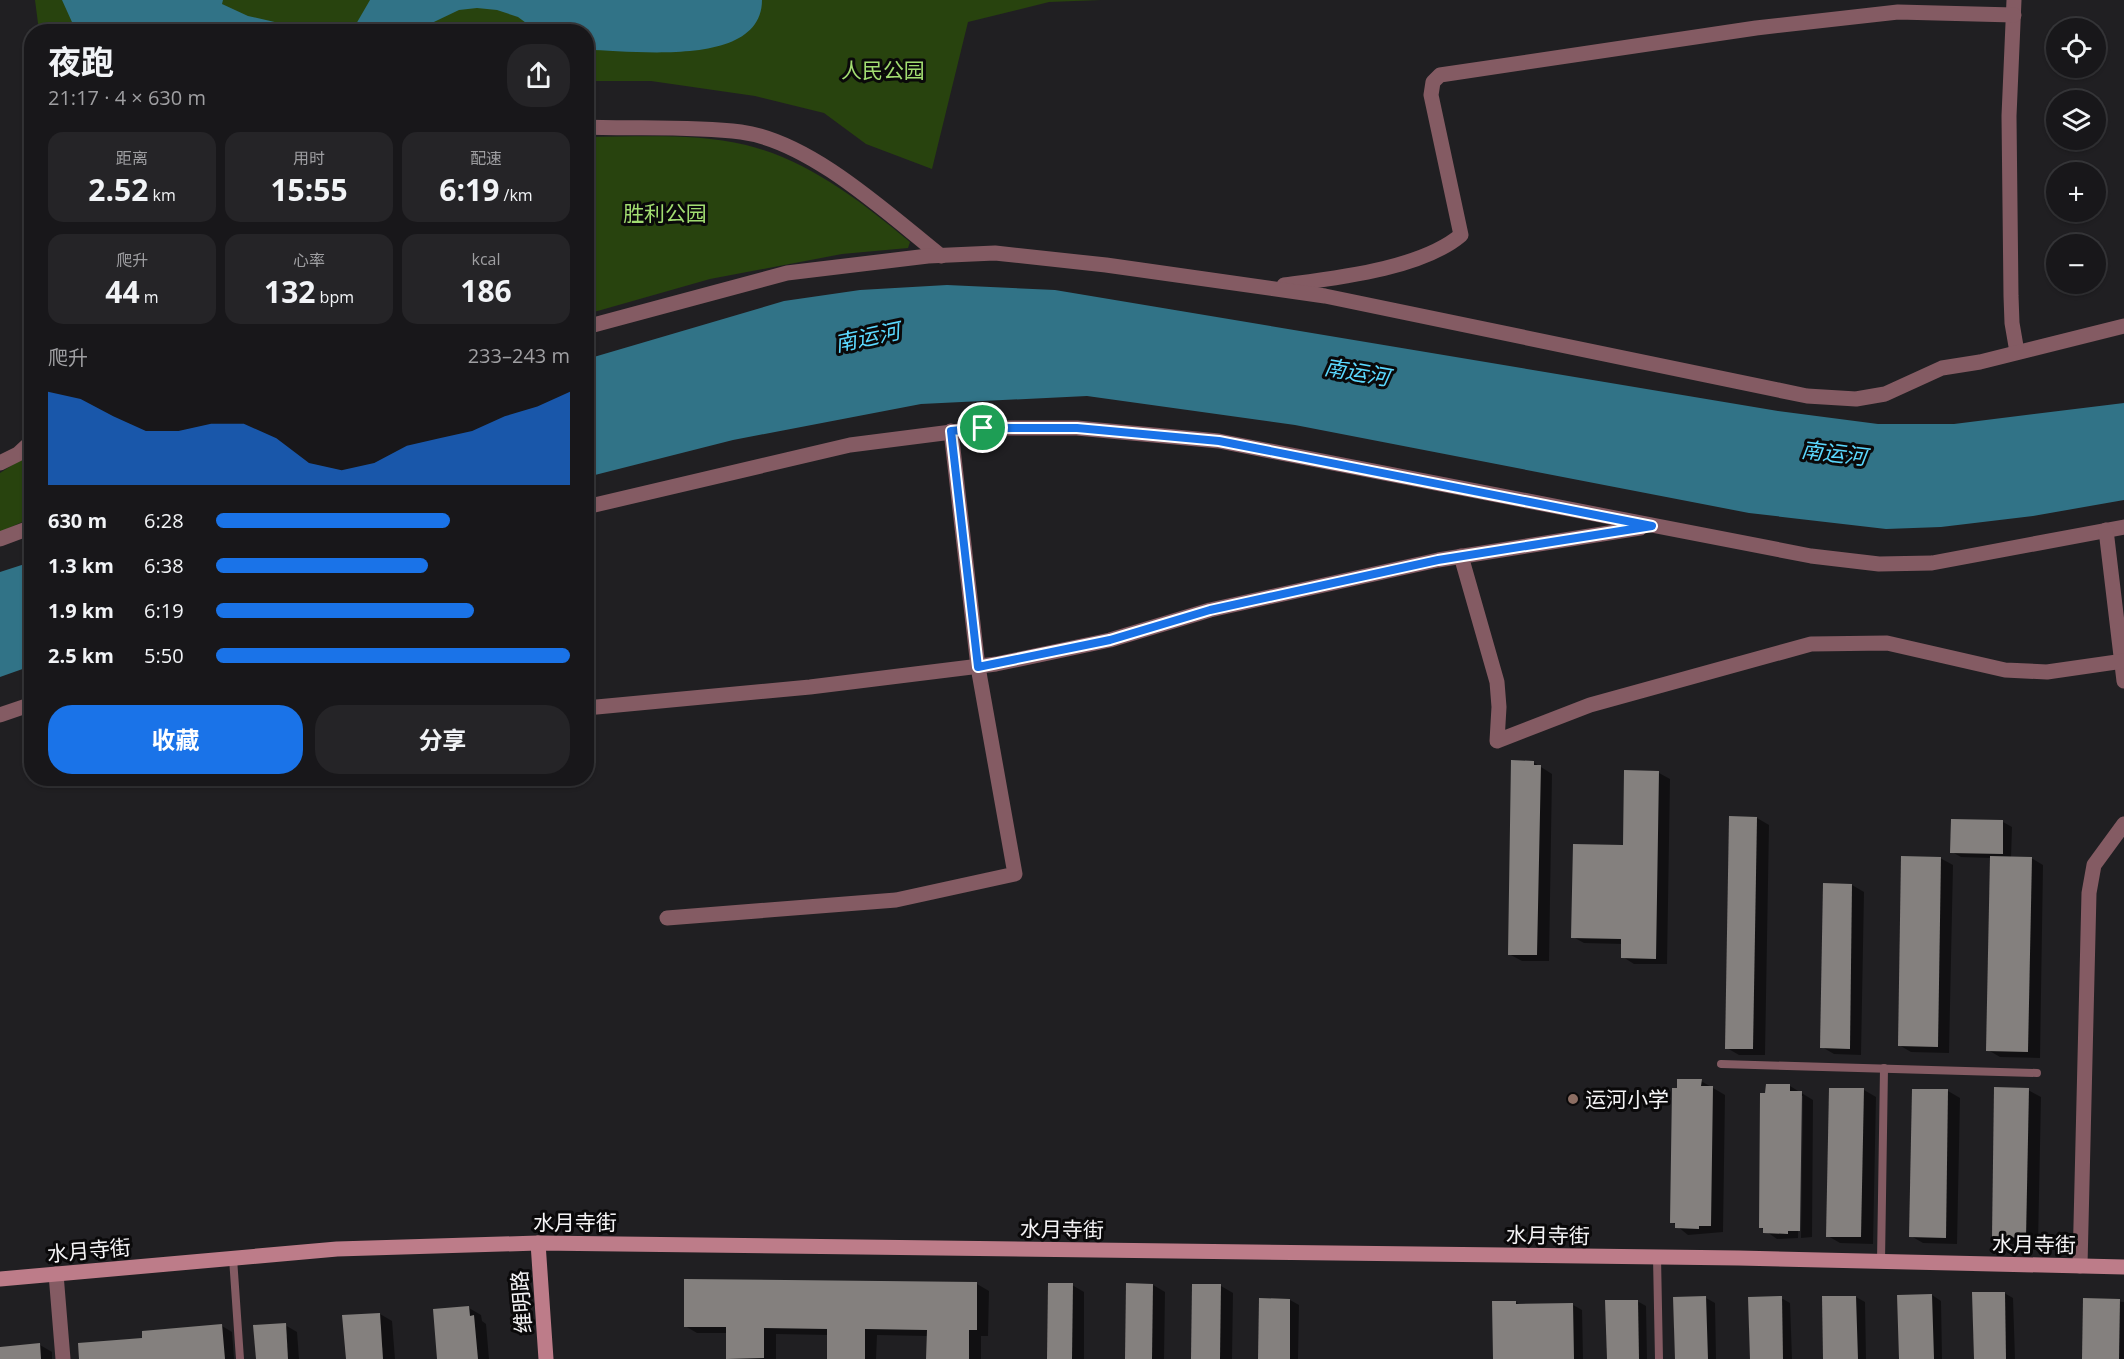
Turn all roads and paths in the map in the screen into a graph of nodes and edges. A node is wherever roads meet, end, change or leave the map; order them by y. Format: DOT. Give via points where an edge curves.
graph roads {
  1 [pos="2014,7"];
  2 [pos="594,127"];
  3 [pos="940,256"];
  4 [pos="1267,287"];
  5 [pos="594,325"];
  6 [pos="2124,326"];
  7 [pos="2017,352"];
  8 [pos="951,431"];
  9 [pos="24,448"];
  10 [pos="0,463"];
  11 [pos="594,505"];
  12 [pos="1652,526"];
  13 [pos="2124,527"];
  14 [pos="24,530"];
  15 [pos="2106,530"];
  16 [pos="0,539"];
  17 [pos="1461,556"];
  18 [pos="2123,661"];
  19 [pos="978,667"];
  20 [pos="2124,681"];
  21 [pos="24,707"];
  22 [pos="594,707"];
  23 [pos="0,715"];
  24 [pos="2124,824"];
  25 [pos="667,918"];
  26 [pos="1721,1064"];
  27 [pos="1884,1068"];
  28 [pos="2037,1073"];
  29 [pos="538,1243"];
  30 [pos="1657,1257"];
  31 [pos="233,1258"];
  32 [pos="1881,1261"];
  33 [pos="2080,1266"];
  34 [pos="2124,1267"];
  35 [pos="56,1274"];
  36 [pos="0,1279"];
  37 [pos="63,1359"];
  38 [pos="240,1359"];
  39 [pos="546,1359"];
  40 [pos="1659,1359"];
  1 -- 4 [label="street" via="1887,13 1756,28 1440,75 1433,82 1431,95 1461,235 1439,249 1387,268"];
  1 -- 7 [label="street" via="2009,116 2011,296"];
  2 -- 3 [label="street" via="743,132 778,143 820,164 858,190"];
  3 -- 4 [label="street" via="995,253"];
  3 -- 5 [label="street" via="787,273"];
  4 -- 7 [label="street" via="1337,298 1807,396 1856,399 1885,394 1942,368"];
  6 -- 7 [label="street"];
  8 -- 11 [label="street" via="850,445"];
  8 -- 12 [label="street" via="1077,428 1219,441"];
  8 -- 19 [label="street"];
  9 -- 10 [label="street"];
  12 -- 15 [label="street" via="1811,556 1879,564 1932,563"];
  12 -- 17 [label="street"];
  13 -- 15 [label="street"];
  14 -- 16 [label="street"];
  15 -- 18 [label="street"];
  17 -- 18 [label="street" via="1497,682 1497,741 1590,705 1811,644 1887,643 2015,670 2047,672"];
  17 -- 19 [label="street" via="1210,610 1110,640"];
  18 -- 20 [label="street"];
  19 -- 22 [label="street"];
  19 -- 25 [label="street" via="1015,874 896,900"];
  21 -- 23 [label="street"];
  24 -- 33 [label="street" via="2094,865 2089,893"];
  26 -- 27 [label="lane"];
  27 -- 28 [label="lane"];
  27 -- 32 [label="lane"];
  29 -- 30 [label="street, 水月寺街"];
  29 -- 31 [label="street, 水月寺街" via="407,1245"];
  29 -- 39 [label="street, 维明路"];
  30 -- 32 [label="street, 水月寺街"];
  30 -- 40 [label="lane"];
  31 -- 35 [label="street, 水月寺街"];
  31 -- 38 [label="lane"];
  32 -- 33 [label="street, 水月寺街"];
  33 -- 34 [label="street, 水月寺街"];
  35 -- 36 [label="street, 水月寺街"];
  35 -- 37 [label="street"];
}
